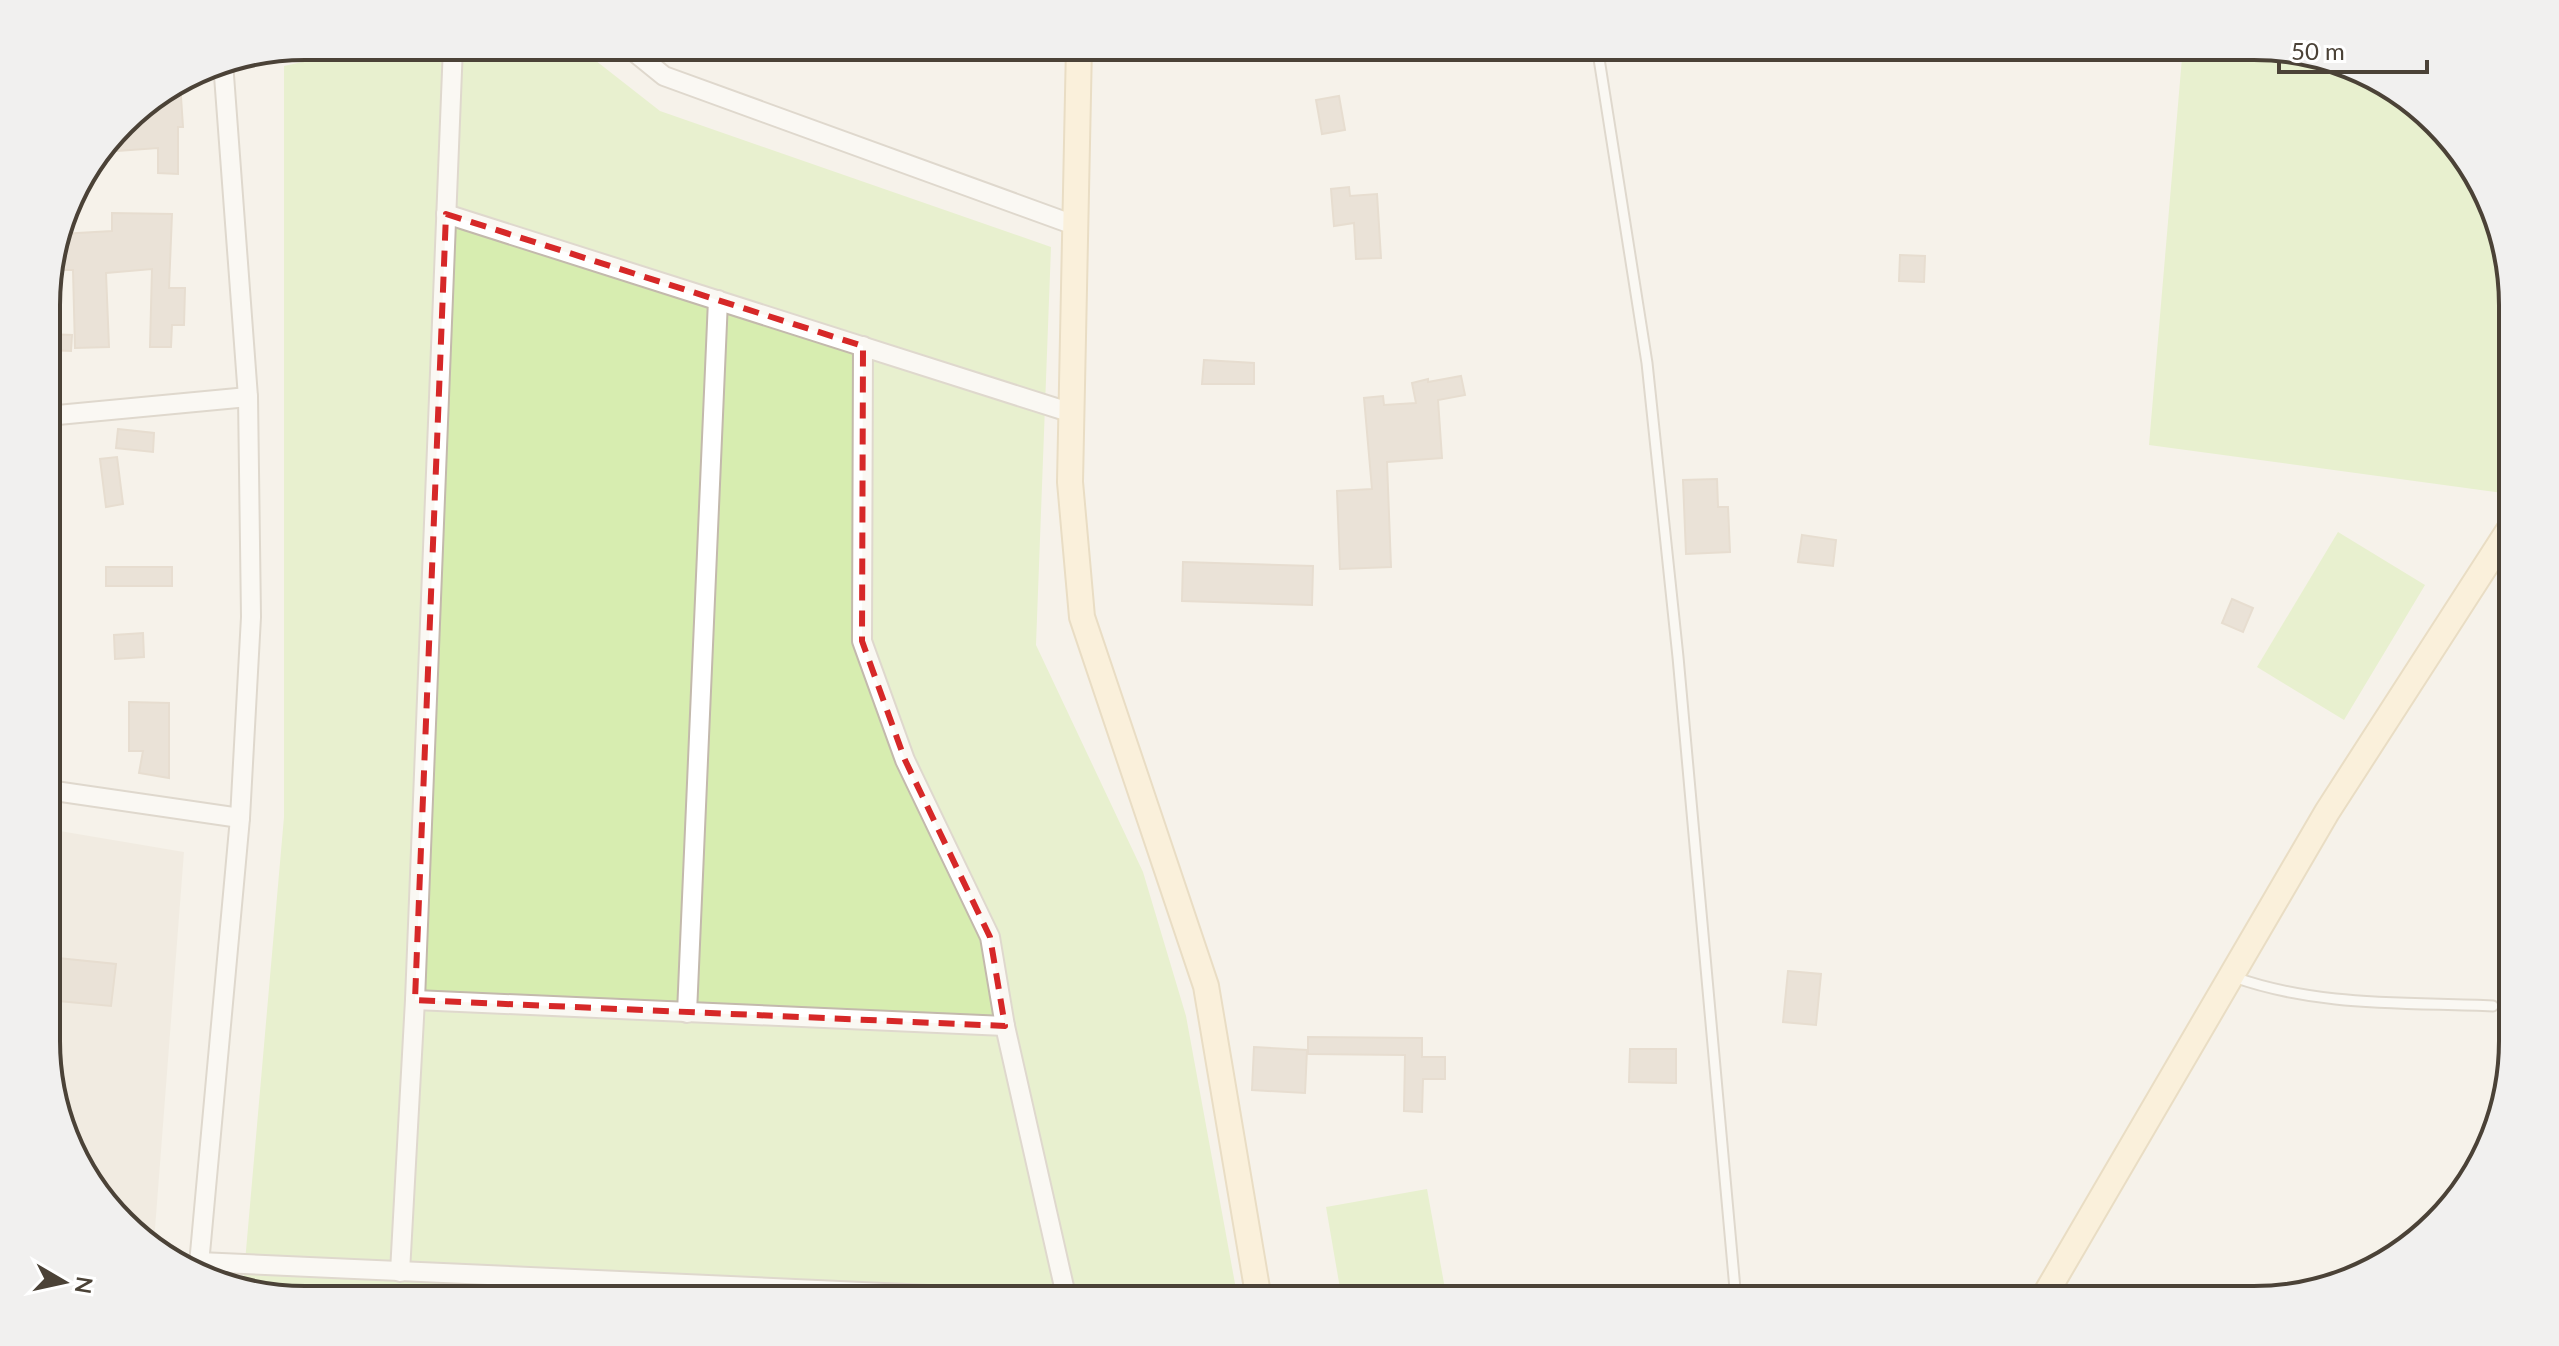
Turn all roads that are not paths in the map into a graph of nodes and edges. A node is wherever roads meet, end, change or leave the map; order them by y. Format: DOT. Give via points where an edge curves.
graph roads {
  1 [pos="452,60"];
  2 [pos="644,60"];
  3 [pos="1079,60"];
  4 [pos="1599,60"];
  5 [pos="224,74"];
  6 [pos="446,214"];
  7 [pos="1077,226"];
  8 [pos="718,300"];
  9 [pos="863,346"];
  10 [pos="248,397"];
  11 [pos="1072,413"];
  12 [pos="61,415"];
  13 [pos="2499,545"];
  14 [pos="60,792"];
  15 [pos="240,818"];
  16 [pos="2231,976"];
  17 [pos="415,1000"];
  18 [pos="2493,1006"];
  19 [pos="687,1013"];
  20 [pos="1005,1026"];
  21 [pos="200,1262"];
  22 [pos="215,1268"];
  23 [pos="400,1272"];
  24 [pos="1735,1285"];
  25 [pos="2051,1285"];
  26 [pos="715,1286"];
  27 [pos="1064,1286"];
  28 [pos="1257,1286"];
  1 -- 6 [label="street"];
  2 -- 7 [label="street" via="664,76"];
  3 -- 7 [label="street"];
  4 -- 24 [label="lane" via="1647,363"];
  5 -- 10 [label="street"];
  6 -- 8 [label="street"];
  6 -- 17 [label="street"];
  7 -- 11 [label="street"];
  8 -- 9 [label="street"];
  8 -- 19 [label="street"];
  9 -- 11 [label="street"];
  9 -- 20 [label="street" via="862,641 905,760 990,937"];
  10 -- 12 [label="street"];
  10 -- 15 [label="street" via="251,617"];
  11 -- 28 [label="street" via="1070,482 1082,617 1206,986"];
  13 -- 16 [label="street" via="2327,812"];
  14 -- 15 [label="street"];
  15 -- 21 [label="street"];
  16 -- 18 [label="lane" via="2321,999"];
  16 -- 25 [label="street"];
  17 -- 19 [label="street"];
  17 -- 23 [label="street"];
  19 -- 20 [label="street"];
  20 -- 27 [label="street"];
  22 -- 23 [label="street"];
  23 -- 26 [label="street"];
}
